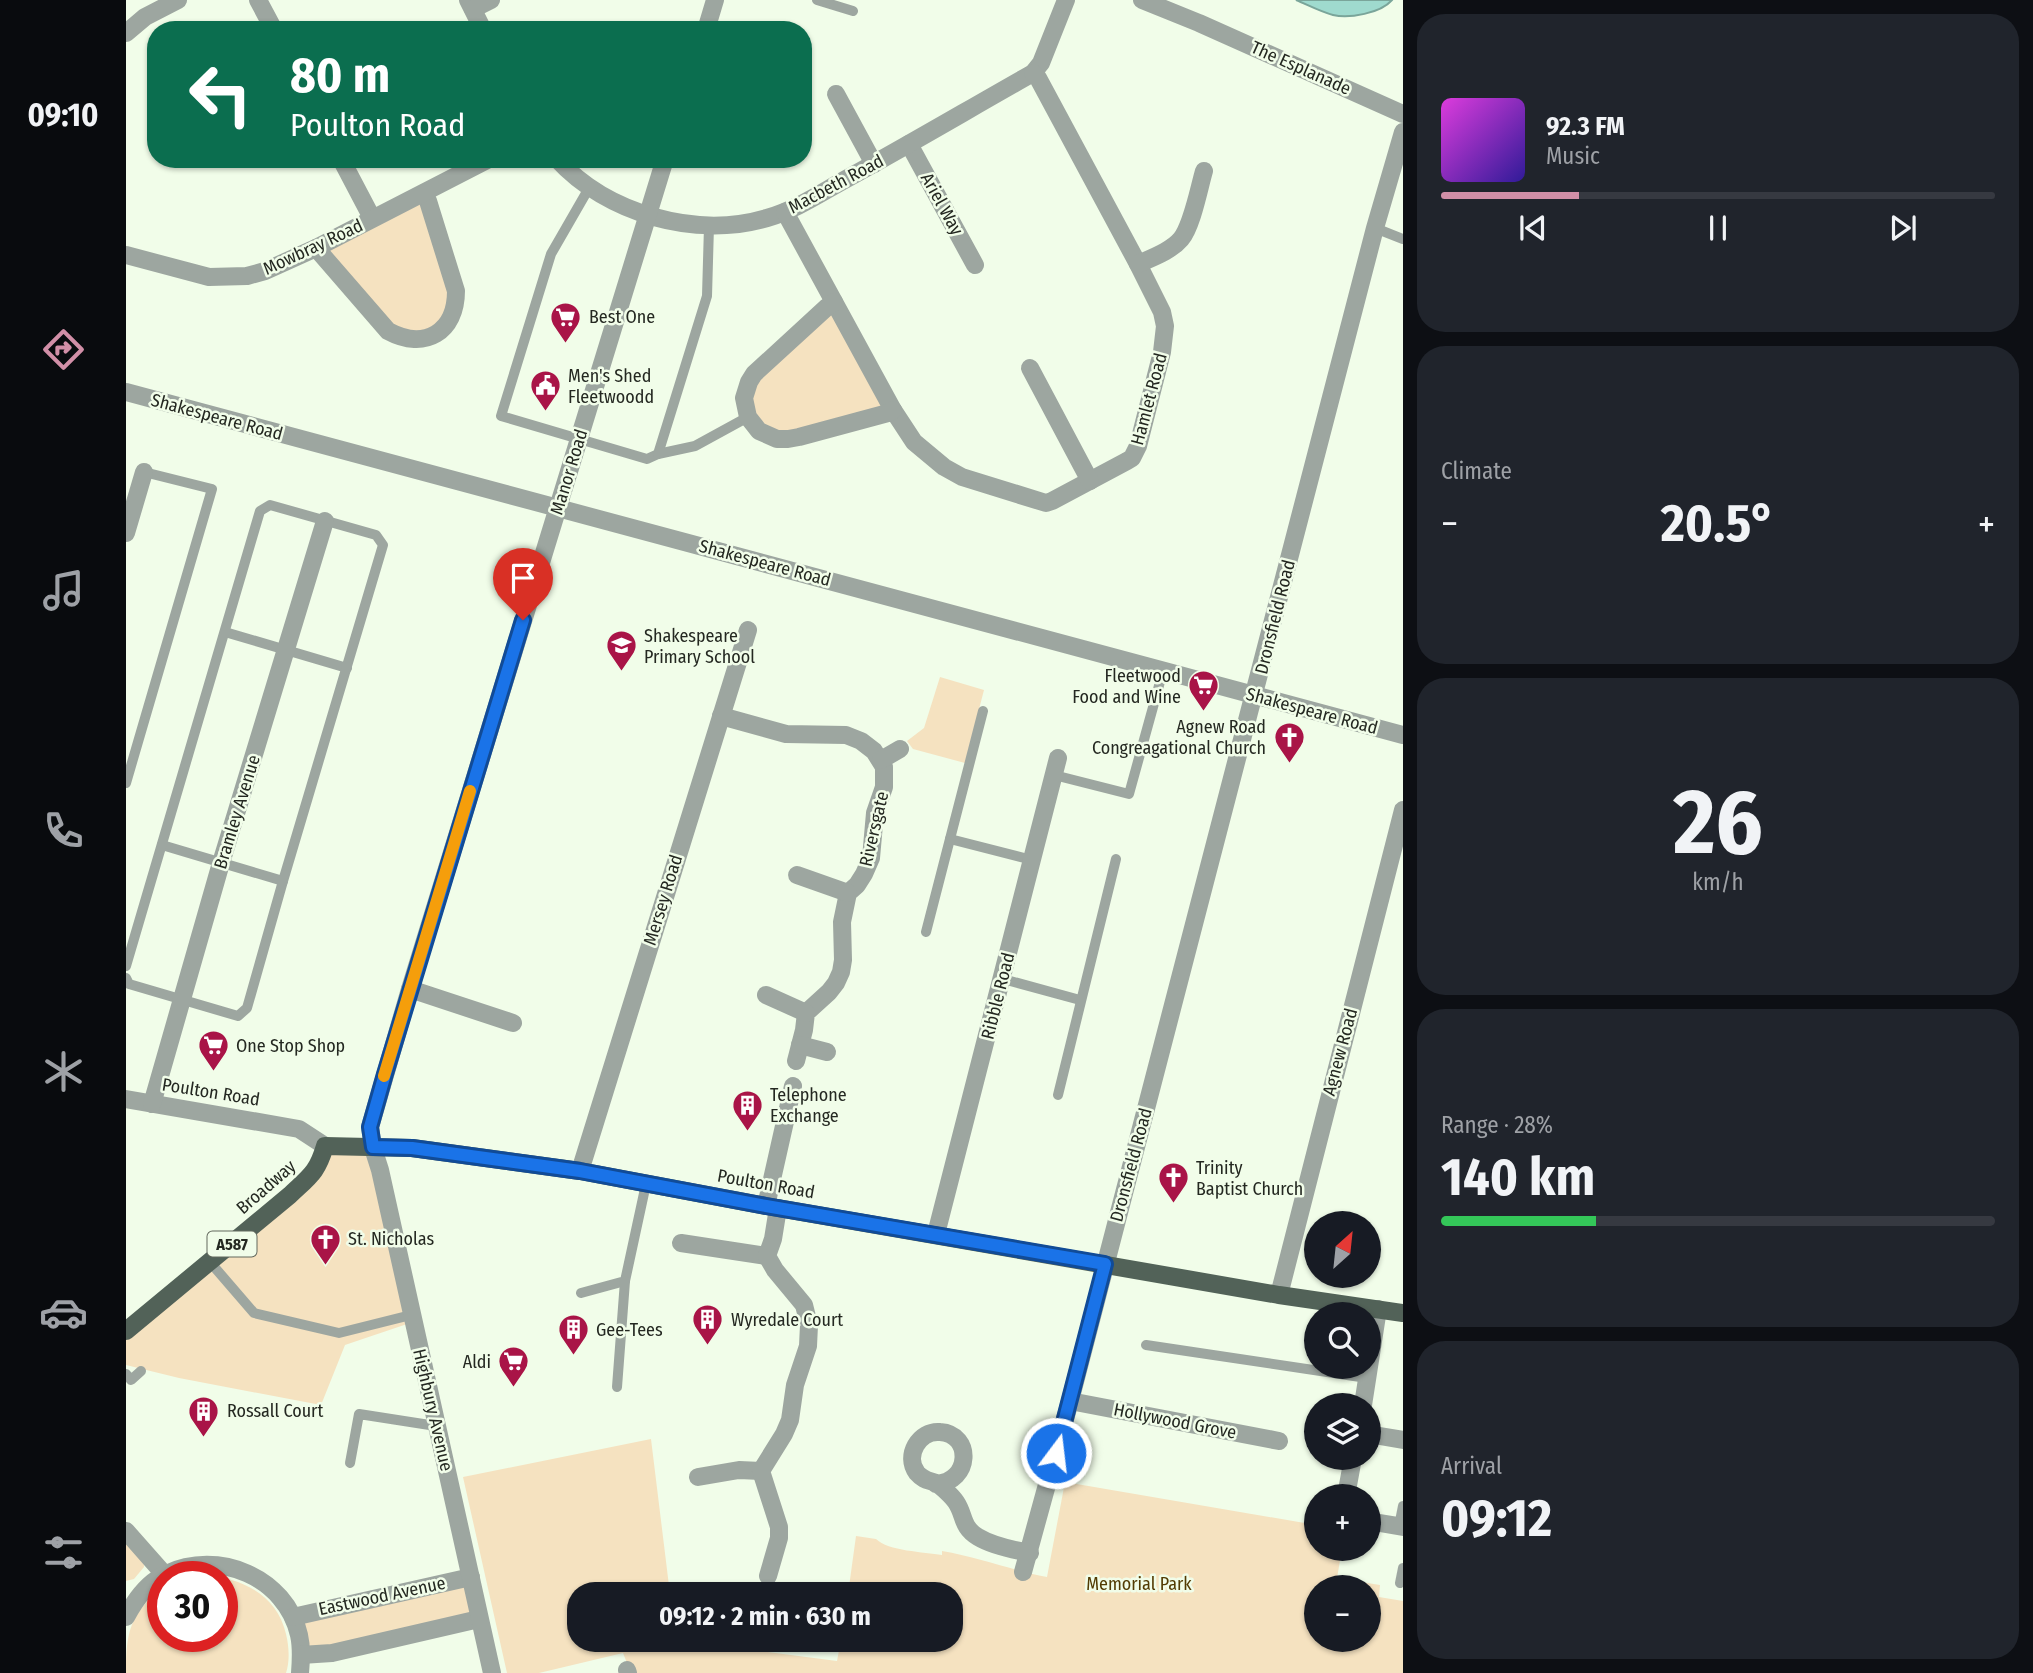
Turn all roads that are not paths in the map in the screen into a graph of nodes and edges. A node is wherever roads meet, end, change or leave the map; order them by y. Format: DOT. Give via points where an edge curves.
graph roads {
  1 [pos="178,0"];
  2 [pos="258,0"];
  3 [pos="491,0"];
  4 [pos="715,0"];
  5 [pos="817,0"];
  6 [pos="1066,0"];
  7 [pos="1143,0"];
  8 [pos="470,5"];
  9 [pos="853,11"];
  10 [pos="269,21"];
  11 [pos="478,21"];
  12 [pos="709,21"];
  13 [pos="126,33"];
  14 [pos="1033,73"];
  15 [pos="836,94"];
  16 [pos="1403,114"];
  17 [pos="1403,132"];
  18 [pos="909,144"];
  19 [pos="873,164"];
  20 [pos="346,168"];
  21 [pos="472,168"];
  22 [pos="566,168"];
  23 [pos="663,168"];
  24 [pos="1204,171"];
  25 [pos="589,188"];
  26 [pos="424,193"];
  27 [pos="785,212"];
  28 [pos="648,214"];
  29 [pos="372,218"];
  30 [pos="709,226"];
  31 [pos="1375,228"];
  32 [pos="1403,239"];
  33 [pos="316,248"];
  34 [pos="126,255"];
  35 [pos="1138,264"];
  36 [pos="975,265"];
  37 [pos="834,302"];
  38 [pos="1030,368"];
  39 [pos="126,392"];
  40 [pos="893,410"];
  41 [pos="748,417"];
  42 [pos="579,439"];
  43 [pos="658,454"];
  44 [pos="144,472"];
  45 [pos="1090,481"];
  46 [pos="558,507"];
  47 [pos="325,521"];
  48 [pos="126,533"];
  49 [pos="748,630"];
  50 [pos="225,632"];
  51 [pos="286,650"];
  52 [pos="346,668"];
  53 [pos="1163,671"];
  54 [pos="1255,695"];
  55 [pos="983,710"];
  56 [pos="721,716"];
  57 [pos="1403,735"];
  58 [pos="126,739"];
  59 [pos="138,742"];
  60 [pos="900,749"];
  61 [pos="881,760"];
  62 [pos="1056,766"];
  63 [pos="126,783"];
  64 [pos="1403,810"];
  65 [pos="950,839"];
  66 [pos="162,845"];
  67 [pos="1116,859"];
  68 [pos="1032,860"];
  69 [pos="221,863"];
  70 [pos="1396,863"];
  71 [pos="797,875"];
  72 [pos="283,881"];
  73 [pos="848,893"];
  74 [pos="926,932"];
  75 [pos="126,966"];
  76 [pos="126,978"];
  77 [pos="1003,979"];
  78 [pos="410,989"];
  79 [pos="766,995"];
  80 [pos="183,1000"];
  81 [pos="1080,1000"];
  82 [pos="806,1013"];
  83 [pos="513,1023"];
  84 [pos="827,1052"];
  85 [pos="793,1086"];
  86 [pos="1058,1095"];
  87 [pos="126,1099"];
  88 [pos="152,1104"];
  89 [pos="324,1146"];
  90 [pos="373,1147"];
  91 [pos="580,1171"];
  92 [pos="646,1184"];
  93 [pos="772,1207"];
  94 [pos="936,1234"];
  95 [pos="681,1242"];
  96 [pos="767,1256"];
  97 [pos="210,1262"];
  98 [pos="1105,1264"];
  99 [pos="625,1282"];
  100 [pos="581,1293"];
  101 [pos="1279,1294"];
  102 [pos="1332,1302"];
  103 [pos="1381,1309"];
  104 [pos="1403,1313"];
  105 [pos="411,1315"];
  106 [pos="126,1331"];
  107 [pos="1146,1345"];
  108 [pos="1304,1369"];
  109 [pos="141,1371"];
  110 [pos="126,1374"];
  111 [pos="617,1387"];
  112 [pos="1070,1401"];
  113 [pos="436,1426"];
  114 [pos="1381,1436"];
  115 [pos="1403,1440"];
  116 [pos="1279,1441"];
  117 [pos="350,1463"];
  118 [pos="761,1471"];
  119 [pos="698,1477"];
  120 [pos="936,1483"];
  121 [pos="1403,1506"];
  122 [pos="1381,1523"];
  123 [pos="1401,1527"];
  124 [pos="126,1531"];
  125 [pos="1030,1553"];
  126 [pos="153,1561"];
  127 [pos="1403,1568"];
  128 [pos="238,1569"];
  129 [pos="1023,1572"];
  130 [pos="768,1576"];
  131 [pos="471,1577"];
  132 [pos="1401,1583"];
  133 [pos="147,1587"];
  134 [pos="129,1604"];
  135 [pos="293,1617"];
  136 [pos="479,1619"];
  137 [pos="301,1664"];
  138 [pos="492,1673"];
  1 -- 13 [label="street"];
  2 -- 10 [label="street"];
  3 -- 8 [label="street"];
  4 -- 12 [label="street"];
  5 -- 9 [label="lane"];
  6 -- 14 [label="street"];
  7 -- 16 [label="street, The Esplanade"];
  8 -- 11 [label="street"];
  14 -- 18 [label="street, Macbeth Road"];
  14 -- 35 [label="street, Hamlet Road"];
  15 -- 19 [label="street"];
  17 -- 31 [label="street, Dronsfield Road"];
  18 -- 19 [label="street, Macbeth Road"];
  18 -- 36 [label="street, Ariel Way"];
  19 -- 27 [label="street, Macbeth Road"];
  20 -- 29 [label="street"];
  21 -- 26 [label="street, Mowbray Road"];
  22 -- 25 [label="street, Macbeth Road"];
  23 -- 28 [label="street, Manor Road"];
  24 -- 35 [label="street" via="1181,239"];
  25 -- 28 [label="street, Macbeth Road"];
  25 -- 42 [label="lane" via="551,254 501,416"];
  26 -- 29 [label="street, Mowbray Road"];
  26 -- 33 [label="street" via="456,290 447,323 432,337 411,340 388,331"];
  27 -- 30 [label="street, Macbeth Road" via="749,223"];
  27 -- 37 [label="street, Hamlet Road"];
  28 -- 30 [label="street, Macbeth Road"];
  28 -- 42 [label="street, Manor Road"];
  29 -- 33 [label="street, Mowbray Road"];
  30 -- 43 [label="lane" via="707,296"];
  31 -- 32 [label="lane"];
  31 -- 54 [label="street, Dronsfield Road"];
  33 -- 34 [label="street, Mowbray Road" via="265,271 229,277 209,277"];
  35 -- 45 [label="street, Hamlet Road" via="1162,313 1162,352 1136,452"];
  37 -- 40 [label="street, Hamlet Road"];
  37 -- 41 [label="street" via="754,374 744,398"];
  38 -- 45 [label="street"];
  39 -- 46 [label="street, Shakespeare Road"];
  40 -- 41 [label="street" via="788,439 759,431"];
  40 -- 45 [label="street, Hamlet Road" via="924,452 962,477 1045,503"];
  41 -- 43 [label="lane" via="695,446"];
  42 -- 43 [label="lane" via="647,459"];
  42 -- 46 [label="street, Manor Road"];
  44 -- 48 [label="street"];
  44 -- 59 [label="lane" via="212,489"];
  46 -- 53 [label="street, Shakespeare Road"];
  46 -- 78 [label="street, Manor Road"];
  47 -- 50 [label="lane" via="271,505 260,511"];
  47 -- 51 [label="street, Bramley Avenue"];
  47 -- 52 [label="lane" via="376,535 383,545"];
  49 -- 56 [label="street, Mersey Road"];
  50 -- 51 [label="lane"];
  50 -- 66 [label="lane"];
  51 -- 52 [label="lane"];
  51 -- 69 [label="street, Bramley Avenue"];
  52 -- 72 [label="lane"];
  53 -- 54 [label="street, Shakespeare Road"];
  53 -- 62 [label="lane" via="1129,793"];
  54 -- 57 [label="street, Shakespeare Road"];
  54 -- 98 [label="street, Dronsfield Road"];
  55 -- 65 [label="lane"];
  56 -- 61 [label="street" via="786,734 846,735 861,741"];
  56 -- 91 [label="street, Mersey Road"];
  58 -- 59 [label="lane"];
  59 -- 63 [label="lane"];
  60 -- 61 [label="street"];
  61 -- 73 [label="street, Riversgate" via="884,787 875,813 871,858"];
  62 -- 68 [label="street, Ribble Road"];
  64 -- 70 [label="street, Agnew Road"];
  65 -- 68 [label="lane"];
  65 -- 74 [label="lane"];
  66 -- 69 [label="lane"];
  66 -- 75 [label="lane"];
  67 -- 81 [label="lane"];
  68 -- 77 [label="street, Ribble Road"];
  69 -- 72 [label="lane"];
  69 -- 80 [label="street, Bramley Avenue"];
  70 -- 101 [label="street, Agnew Road"];
  71 -- 73 [label="street"];
  72 -- 80 [label="lane" via="247,1008 238,1016"];
  73 -- 82 [label="street, Riversgate" via="841,972 829,992"];
  76 -- 80 [label="lane" via="129,984"];
  77 -- 81 [label="lane"];
  77 -- 94 [label="street, Ribble Road"];
  78 -- 83 [label="street"];
  78 -- 90 [label="street, Manor Road" via="370,1127"];
  79 -- 82 [label="street"];
  80 -- 88 [label="street, Bramley Avenue"];
  81 -- 86 [label="lane"];
  82 -- 84 [label="street" via="798,1053"];
  85 -- 93 [label="street"];
  87 -- 88 [label="street, Poulton Road"];
  88 -- 89 [label="street, Poulton Road" via="299,1129"];
  89 -- 90 [label="main road, Poulton Road"];
  89 -- 97 [label="main road, Broadway / A587" via="315,1172"];
  90 -- 91 [label="main road, Poulton Road"];
  90 -- 105 [label="street, Highbury Avenue"];
  91 -- 92 [label="main road, Poulton Road"];
  92 -- 93 [label="main road, Poulton Road"];
  92 -- 99 [label="lane"];
  93 -- 94 [label="main road, Poulton Road"];
  93 -- 96 [label="street" via="773,1239"];
  94 -- 98 [label="main road, Poulton Road"];
  95 -- 96 [label="street"];
  96 -- 118 [label="street" via="804,1305 809,1325 790,1420"];
  97 -- 105 [label="lane" via="254,1313 340,1333"];
  97 -- 106 [label="main road, Broadway / A587"];
  98 -- 101 [label="main road, Poulton Road"];
  98 -- 112 [label="street, Dronsfield Road"];
  99 -- 100 [label="lane"];
  99 -- 111 [label="lane"];
  101 -- 102 [label="main road, Poulton Road"];
  103 -- 104 [label="main road, Poulton Road"];
  105 -- 113 [label="street, Highbury Avenue"];
  107 -- 108 [label="lane"];
  109 -- 110 [label="lane" via="131,1380"];
  112 -- 116 [label="street, Hollywood Grove"];
  112 -- 125 [label="street, Dronsfield Road"];
  113 -- 117 [label="lane" via="359,1414"];
  113 -- 131 [label="street, Highbury Avenue"];
  114 -- 115 [label="street"];
  118 -- 119 [label="street"];
  118 -- 130 [label="street" via="779,1527"];
  120 -- 125 [label="street" via="956,1502 963,1522 978,1537"];
  121 -- 123 [label="lane"];
  122 -- 123 [label="street"];
  124 -- 126 [label="street"];
  125 -- 129 [label="street, Dronsfield Road"];
  127 -- 132 [label="lane"];
  128 -- 135 [label="street" via="271,1588"];
  131 -- 135 [label="street, Eastwood Avenue"];
  131 -- 136 [label="street, Highbury Avenue"];
  133 -- 134 [label="street"];
  135 -- 137 [label="street"];
  136 -- 137 [label="street"];
  136 -- 138 [label="street, Highbury Avenue"];
}
